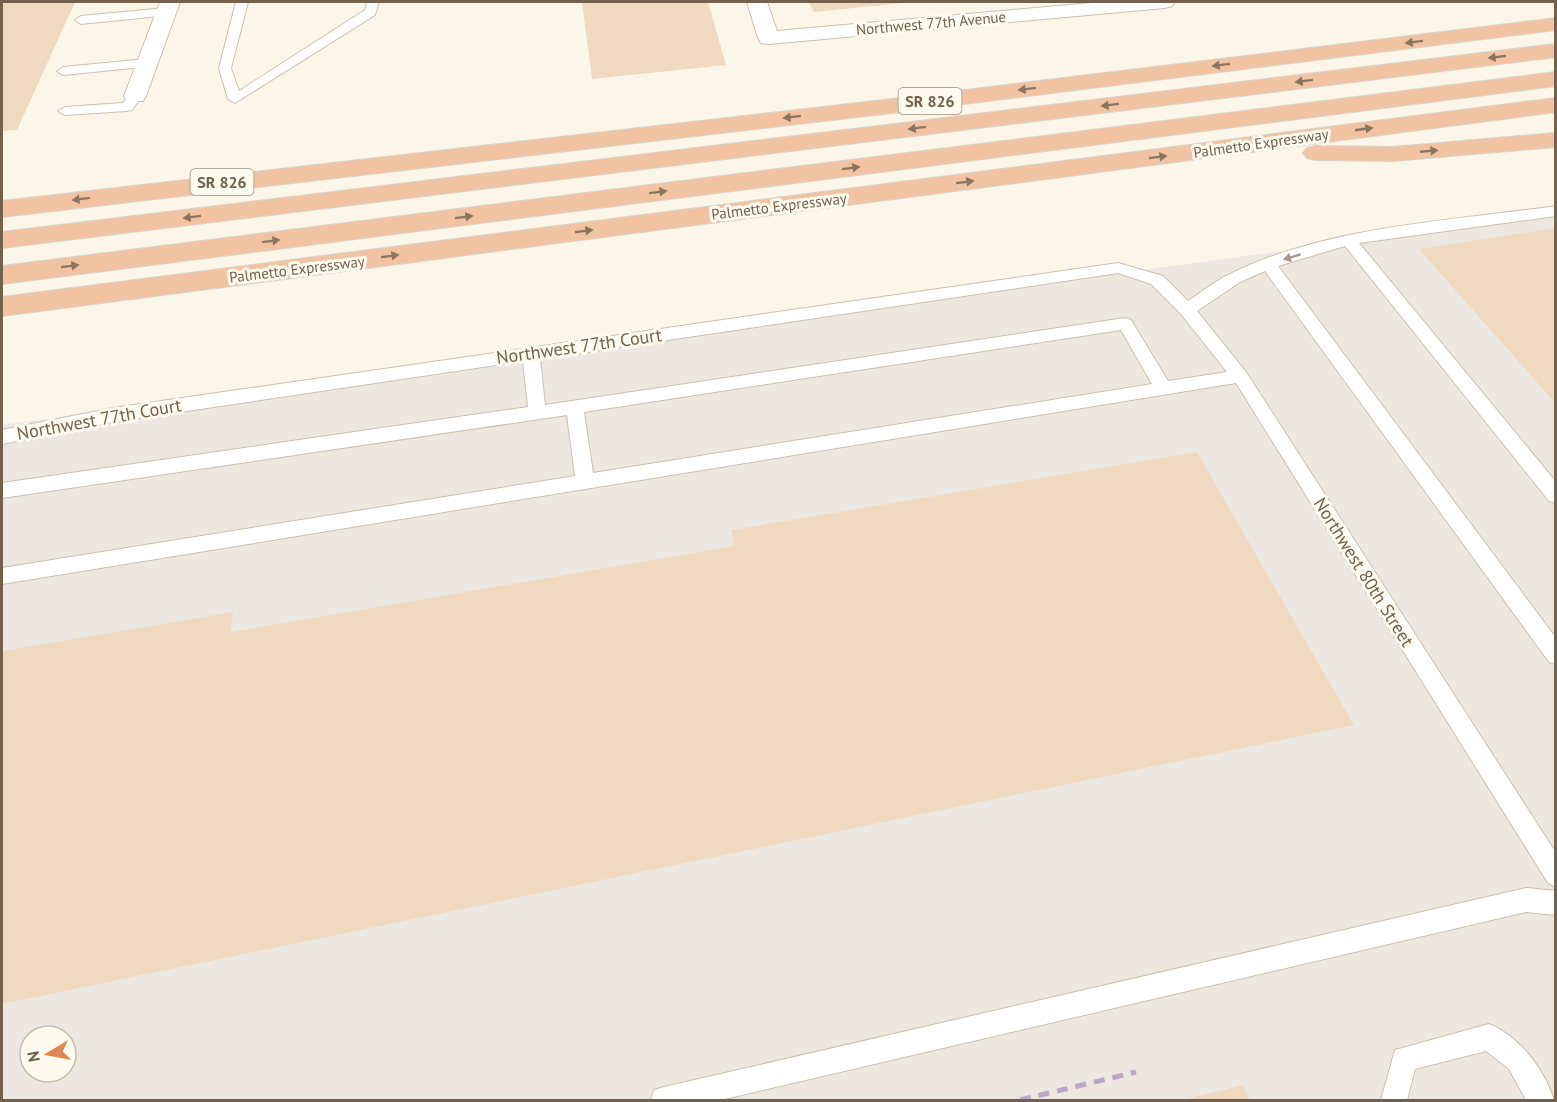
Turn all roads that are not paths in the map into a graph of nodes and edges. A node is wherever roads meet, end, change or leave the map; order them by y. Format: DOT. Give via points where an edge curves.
graph roads {
  1 [pos="242,2"];
  2 [pos="373,2"];
  3 [pos="757,2"];
  4 [pos="1165,2"];
  5 [pos="168,7"];
  6 [pos="81,20"];
  7 [pos="1556,24"];
  8 [pos="1556,50"];
  9 [pos="147,63"];
  10 [pos="63,71"];
  11 [pos="1556,79"];
  12 [pos="135,96"];
  13 [pos="1556,105"];
  14 [pos="65,111"];
  15 [pos="1556,140"];
  16 [pos="1202,151"];
  17 [pos="2,209"];
  18 [pos="1556,211"];
  19 [pos="2,240"];
  20 [pos="1348,240"];
  21 [pos="1268,264"];
  22 [pos="7,274"];
  23 [pos="1157,280"];
  24 [pos="2,307"];
  25 [pos="1187,310"];
  26 [pos="531,352"];
  27 [pos="1240,376"];
  28 [pos="1163,388"];
  29 [pos="575,407"];
  30 [pos="537,412"];
  31 [pos="2,437"];
  32 [pos="585,482"];
  33 [pos="2,490"];
  34 [pos="1556,496"];
  35 [pos="2,576"];
  36 [pos="1556,655"];
  37 [pos="1556,875"];
  38 [pos="1556,903"];
  39 [pos="664,1101"];
  40 [pos="1394,1101"];
  41 [pos="1541,1101"];
  1 -- 2 [label="lane" via="225,68 235,99 371,12"];
  3 -- 4 [label="street, Northwest 77th Avenue" via="769,38"];
  5 -- 6 [label="lane"];
  5 -- 9 [label="street"];
  7 -- 17 [label="highway, SR 826, one-way"];
  8 -- 19 [label="highway, one-way"];
  9 -- 10 [label="lane"];
  9 -- 12 [label="street"];
  22 -- 11 [label="highway, one-way"];
  12 -- 14 [label="lane" via="127,106"];
  16 -- 13 [label="highway, Palmetto Expressway, one-way"];
  16 -- 15 [label="highway, one-way" via="1393,154"];
  24 -- 16 [label="highway, Palmetto Expressway, one-way"];
  18 -- 20 [label="lane"];
  20 -- 21 [label="lane, one-way"];
  20 -- 34 [label="lane"];
  21 -- 25 [label="lane" via="1234,278"];
  21 -- 36 [label="lane"];
  23 -- 25 [label="lane, Northwest 80th Street"];
  23 -- 26 [label="lane, Northwest 77th Court" via="1118,268"];
  25 -- 27 [label="lane, Northwest 80th Street"];
  26 -- 30 [label="lane"];
  26 -- 31 [label="lane, Northwest 77th Court" via="112,415"];
  27 -- 28 [label="lane"];
  27 -- 37 [label="lane, Northwest 80th Street"];
  28 -- 29 [label="lane" via="1125,324"];
  28 -- 32 [label="lane"];
  29 -- 30 [label="lane"];
  29 -- 32 [label="lane"];
  30 -- 33 [label="lane"];
  32 -- 35 [label="lane"];
  38 -- 39 [label="lane" via="1526,900"];
  40 -- 41 [label="lane" via="1404,1059 1489,1037 1518,1060"];
}
